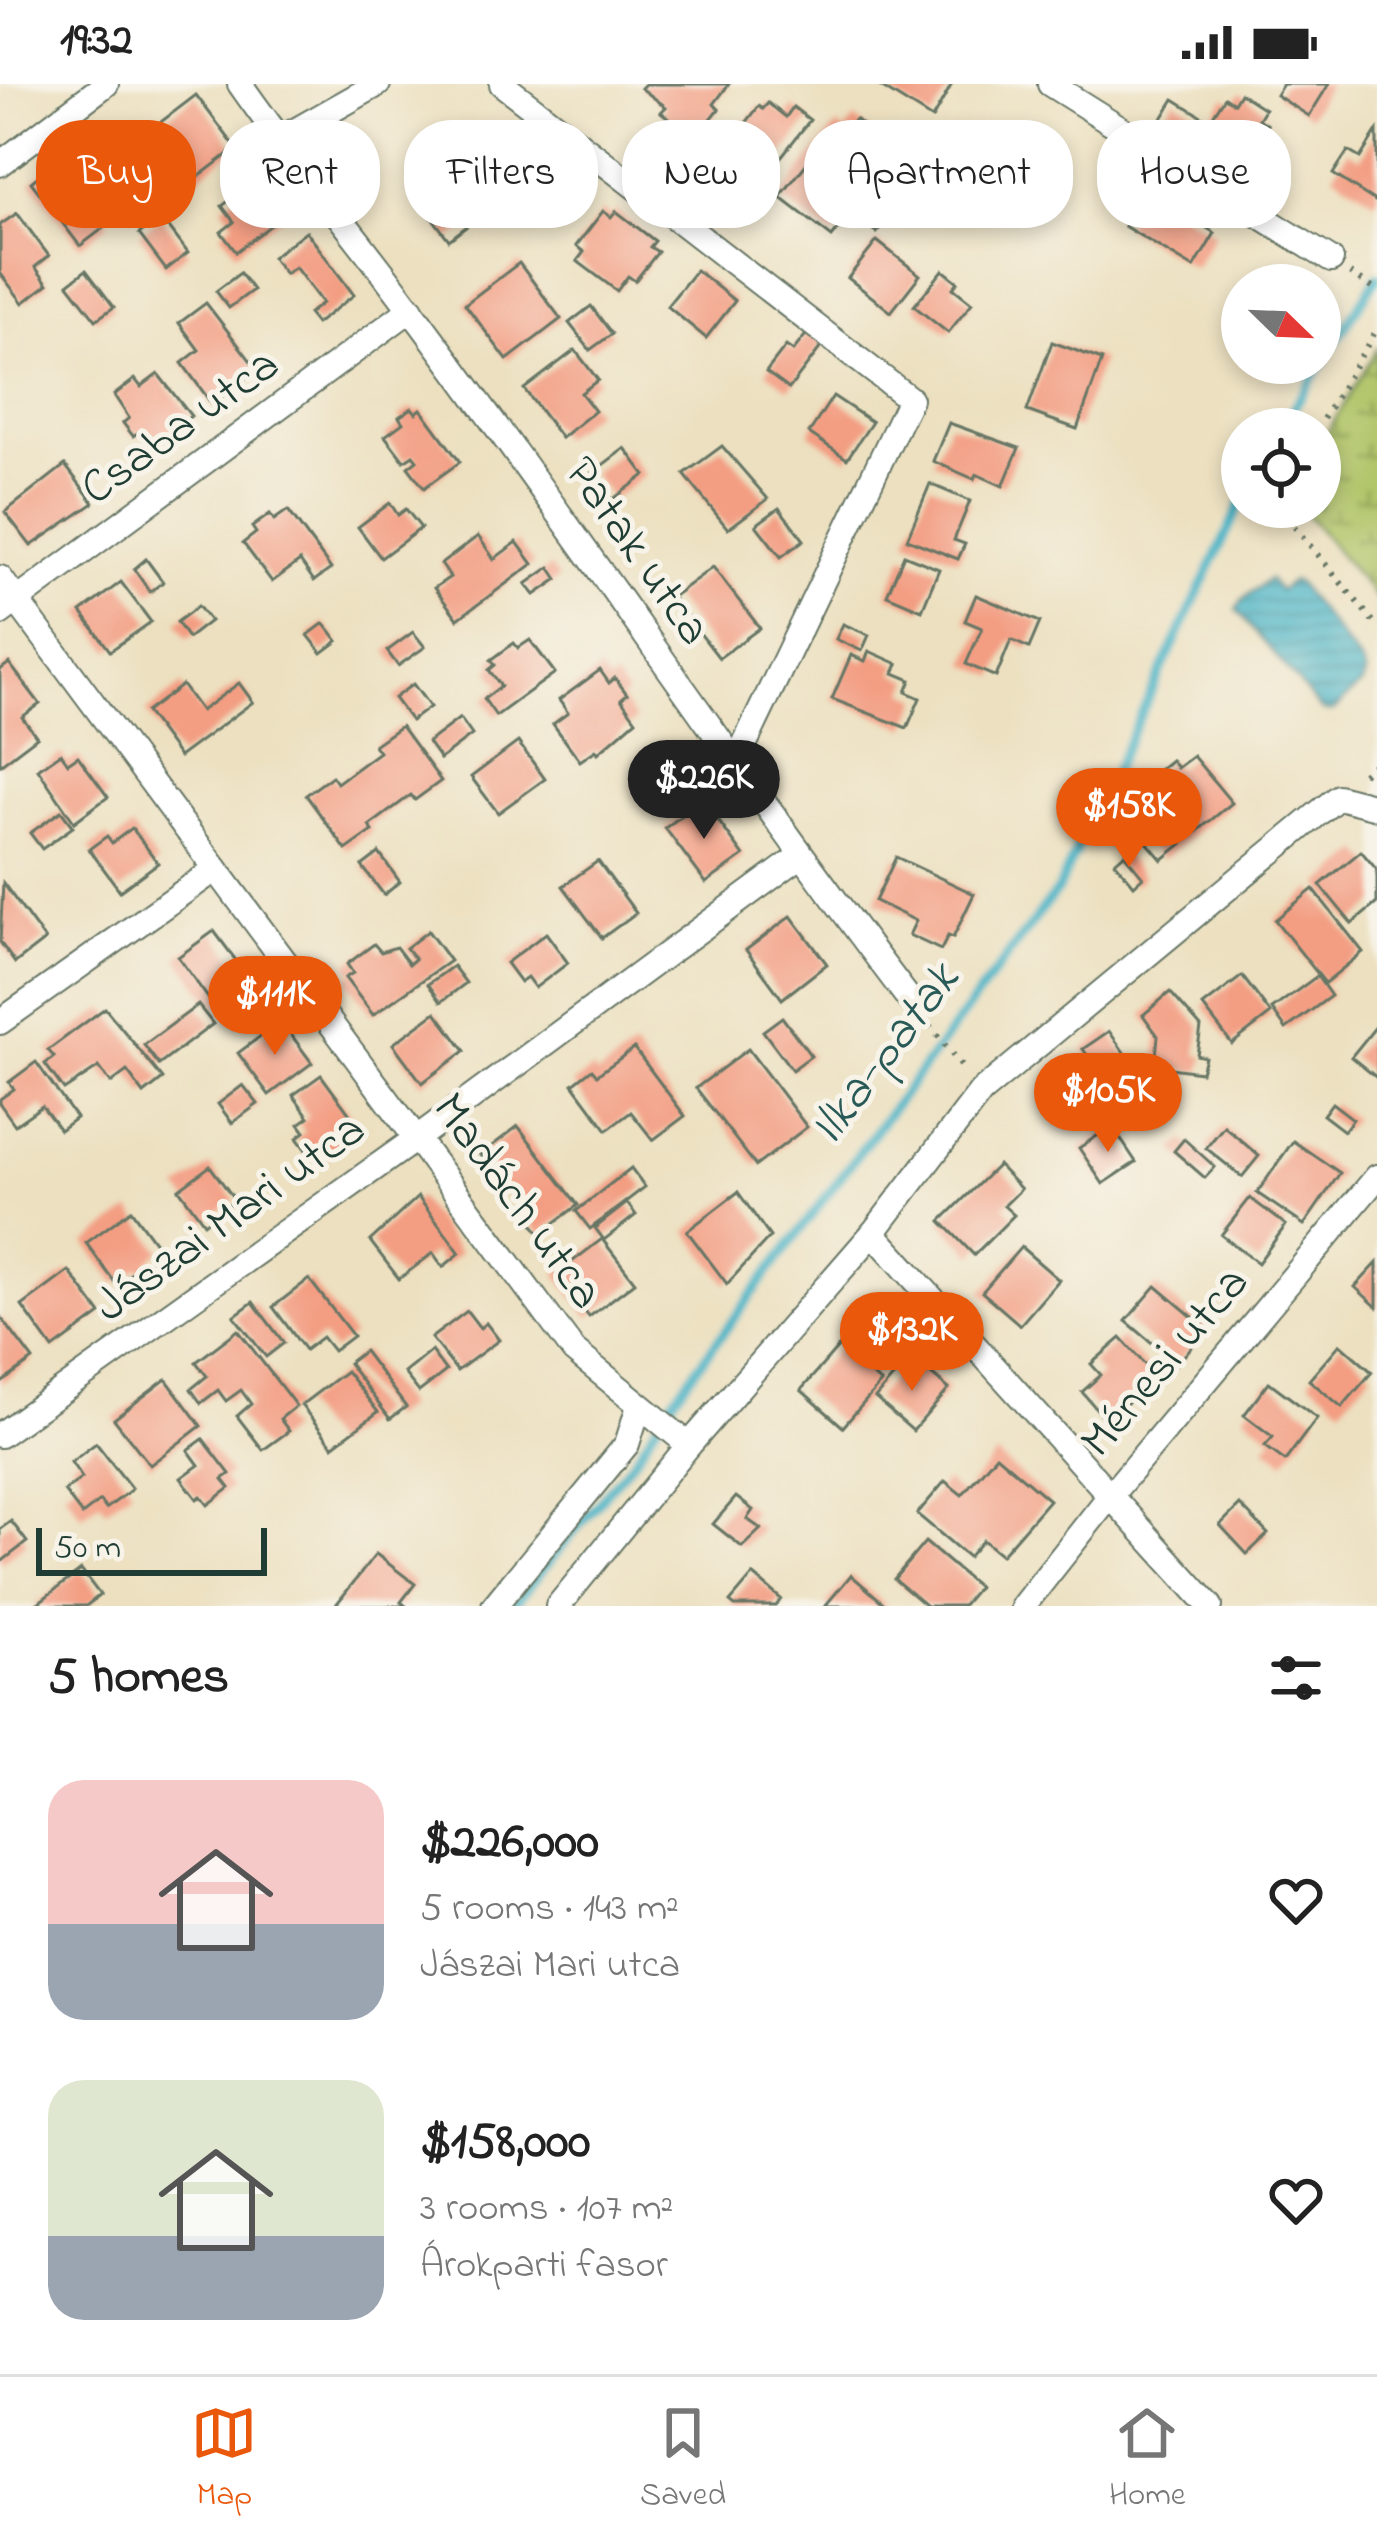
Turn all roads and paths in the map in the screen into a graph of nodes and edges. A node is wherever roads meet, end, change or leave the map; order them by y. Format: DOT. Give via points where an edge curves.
graph roads {
  1 [pos="106,84"];
  2 [pos="240,84"];
  3 [pos="377,84"];
  4 [pos="502,84"];
  5 [pos="1051,84"];
  6 [pos="264,120"];
  7 [pos="313,120"];
  8 [pos="0,164"];
  9 [pos="347,228"];
  10 [pos="1331,260"];
  11 [pos="1353,275"];
  12 [pos="1377,291"];
  13 [pos="411,309"];
  14 [pos="1377,329"];
  15 [pos="1330,408"];
  16 [pos="1295,528"];
  17 [pos="0,578"];
  18 [pos="9,607"];
  19 [pos="1377,626"];
  20 [pos="735,764"];
  21 [pos="1377,807"];
  22 [pos="800,856"];
  23 [pos="217,869"];
  24 [pos="909,999"];
  25 [pos="0,1022"];
  26 [pos="963,1069"];
  27 [pos="417,1138"];
  28 [pos="1377,1177"];
  29 [pos="873,1233"];
  30 [pos="642,1410"];
  31 [pos="0,1435"];
  32 [pos="681,1440"];
  33 [pos="1108,1497"];
  34 [pos="494,1606"];
  35 [pos="558,1606"];
  36 [pos="1022,1606"];
  37 [pos="1210,1606"];
  1 -- 8 [label="street"];
  2 -- 6 [label="street, Patak utca"];
  3 -- 7 [label="street"];
  4 -- 20 [label="street" via="910,398"];
  5 -- 10 [label="street"];
  9 -- 13 [label="street, Patak utca"];
  11 -- 12 [label="path"];
  13 -- 18 [label="street, Csaba utca"];
  13 -- 20 [label="street, Patak utca"];
  14 -- 15 [label="path"];
  16 -- 19 [label="path"];
  17 -- 18 [label="street, Madách utca"];
  18 -- 23 [label="street, Madách utca"];
  20 -- 22 [label="street, Patak utca"];
  21 -- 29 [label="street" via="1338,797 981,1092"];
  22 -- 24 [label="street, Patak utca"];
  22 -- 27 [label="street, Jászai Mari utca"];
  23 -- 25 [label="street"];
  23 -- 27 [label="street, Madách utca"];
  24 -- 26 [label="path"];
  27 -- 30 [label="street, Madách utca" via="574,1351"];
  27 -- 31 [label="street, Jászai Mari utca"];
  28 -- 33 [label="street, Ménesi utca"];
  29 -- 32 [label="street"];
  29 -- 33 [label="street"];
  30 -- 32 [label="street, Madách utca"];
  30 -- 34 [label="street" via="627,1444"];
  32 -- 35 [label="street"];
  33 -- 36 [label="street, Ménesi utca"];
  33 -- 37 [label="street"];
}
